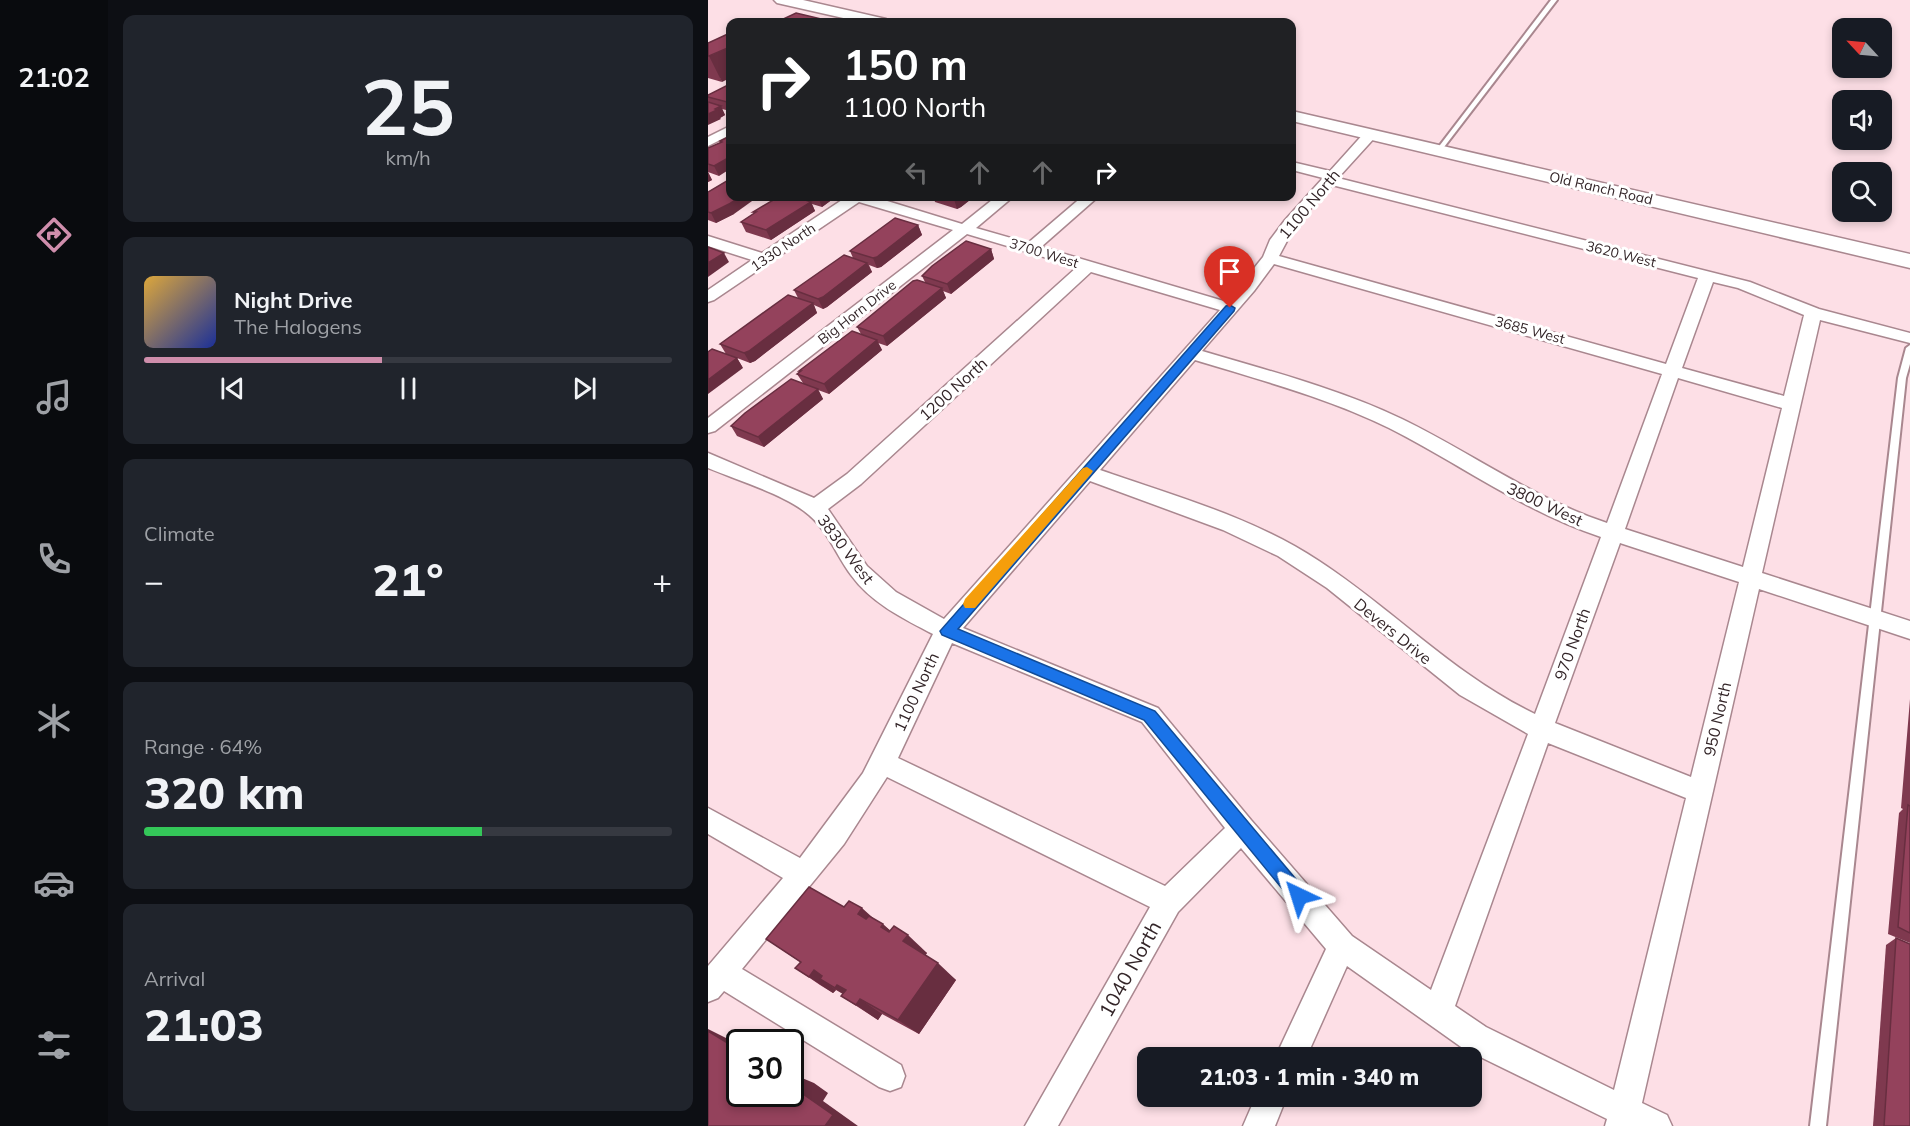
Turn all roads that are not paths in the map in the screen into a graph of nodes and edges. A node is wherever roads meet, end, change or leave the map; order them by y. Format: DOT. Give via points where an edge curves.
graph roads {
  1 [pos="782,0"];
  2 [pos="1554,0"];
  3 [pos="862,18"];
  4 [pos="1296,117"];
  5 [pos="726,132"];
  6 [pos="1371,134"];
  7 [pos="708,142"];
  8 [pos="1439,150"];
  9 [pos="1296,167"];
  10 [pos="1330,178"];
  11 [pos="852,201"];
  12 [pos="871,201"];
  13 [pos="1000,201"];
  14 [pos="1086,201"];
  15 [pos="964,229"];
  16 [pos="708,241"];
  17 [pos="1030,249"];
  18 [pos="1270,258"];
  19 [pos="764,259"];
  20 [pos="1910,261"];
  21 [pos="1088,266"];
  22 [pos="1707,276"];
  23 [pos="708,297"];
  24 [pos="1230,308"];
  25 [pos="1813,313"];
  26 [pos="1910,338"];
  27 [pos="1910,348"];
  28 [pos="1191,353"];
  29 [pos="1671,370"];
  30 [pos="1790,404"];
  31 [pos="708,427"];
  32 [pos="708,460"];
  33 [pos="1086,472"];
  34 [pos="815,508"];
  35 [pos="1613,532"];
  36 [pos="1750,577"];
  37 [pos="1876,619"];
  38 [pos="1910,630"];
  39 [pos="947,631"];
  40 [pos="1542,728"];
  41 [pos="883,763"];
  42 [pos="1700,792"];
  43 [pos="708,820"];
  44 [pos="1242,829"];
  45 [pos="802,874"];
  46 [pos="1168,902"];
  47 [pos="1342,946"];
  48 [pos="715,980"];
  49 [pos="1438,1012"];
  50 [pos="1295,1047"];
  51 [pos="890,1077"];
  52 [pos="1267,1107"];
  53 [pos="1623,1119"];
  54 [pos="1041,1126"];
  55 [pos="1259,1126"];
  56 [pos="1656,1126"];
  57 [pos="1818,1126"];
  1 -- 3 [label="street"];
  2 -- 8 [label="lane"];
  4 -- 6 [label="street, Old Ranch Road"];
  5 -- 7 [label="street"];
  6 -- 8 [label="street, Old Ranch Road"];
  6 -- 10 [label="street, 1100 North"];
  8 -- 20 [label="street, Old Ranch Road"];
  9 -- 10 [label="street, 3620 West"];
  10 -- 18 [label="street, 1100 North" via="1283,232"];
  10 -- 22 [label="street, 3620 West"];
  11 -- 19 [label="street, 1330 North"];
  12 -- 15 [label="street, 3700 West"];
  13 -- 15 [label="street, Big Horn Drive"];
  14 -- 17 [label="street"];
  15 -- 17 [label="street, 3700 West"];
  15 -- 31 [label="street, Big Horn Drive"];
  16 -- 19 [label="street"];
  17 -- 21 [label="street, 3700 West"];
  18 -- 24 [label="street, 1100 North"];
  18 -- 29 [label="street, 3685 West"];
  19 -- 23 [label="street, 1330 North"];
  21 -- 24 [label="street, 3700 West"];
  21 -- 34 [label="street, 1200 North" via="854,479"];
  22 -- 25 [label="street, 3620 West" via="1744,285"];
  22 -- 29 [label="street, 970 North"];
  24 -- 28 [label="street, 1100 North"];
  25 -- 26 [label="street, 3620 West"];
  25 -- 30 [label="street, 950 North"];
  27 -- 37 [label="lane" via="1902,378"];
  28 -- 33 [label="street, 1100 North"];
  28 -- 35 [label="street, 3800 West" via="1371,413 1542,505"];
  29 -- 30 [label="street, 3685 West"];
  29 -- 35 [label="street, 970 North"];
  30 -- 36 [label="street, 950 North"];
  32 -- 34 [label="street, 3830 West"];
  33 -- 39 [label="street, 1100 North"];
  33 -- 40 [label="street, Devers Drive" via="1245,531 1290,553 1331,580 1462,685"];
  34 -- 39 [label="street, 3830 West" via="873,585 907,610"];
  35 -- 36 [label="street, 3800 West"];
  35 -- 40 [label="street, 970 North"];
  36 -- 37 [label="street, 3800 West"];
  36 -- 42 [label="street, 950 North"];
  37 -- 38 [label="street, 3800 West"];
  37 -- 57 [label="lane"];
  39 -- 41 [label="street, 1100 North" via="926,667"];
  39 -- 44 [label="street, 3830 West" via="1150,715"];
  40 -- 42 [label="street, Devers Drive"];
  40 -- 49 [label="street, 970 North"];
  41 -- 45 [label="street, 1100 North"];
  41 -- 46 [label="street"];
  42 -- 53 [label="street, 950 North"];
  43 -- 45 [label="street"];
  44 -- 46 [label="street, 1040 North"];
  44 -- 47 [label="street, 3830 West"];
  45 -- 48 [label="street, 1100 North"];
  46 -- 54 [label="street, 1040 North"];
  47 -- 49 [label="street, 3830 West"];
  47 -- 50 [label="street"];
  48 -- 51 [label="street"];
  49 -- 53 [label="street, 3830 West" via="1476,1038"];
  52 -- 55 [label="street"];
  53 -- 56 [label="street, 3830 West"];
}
